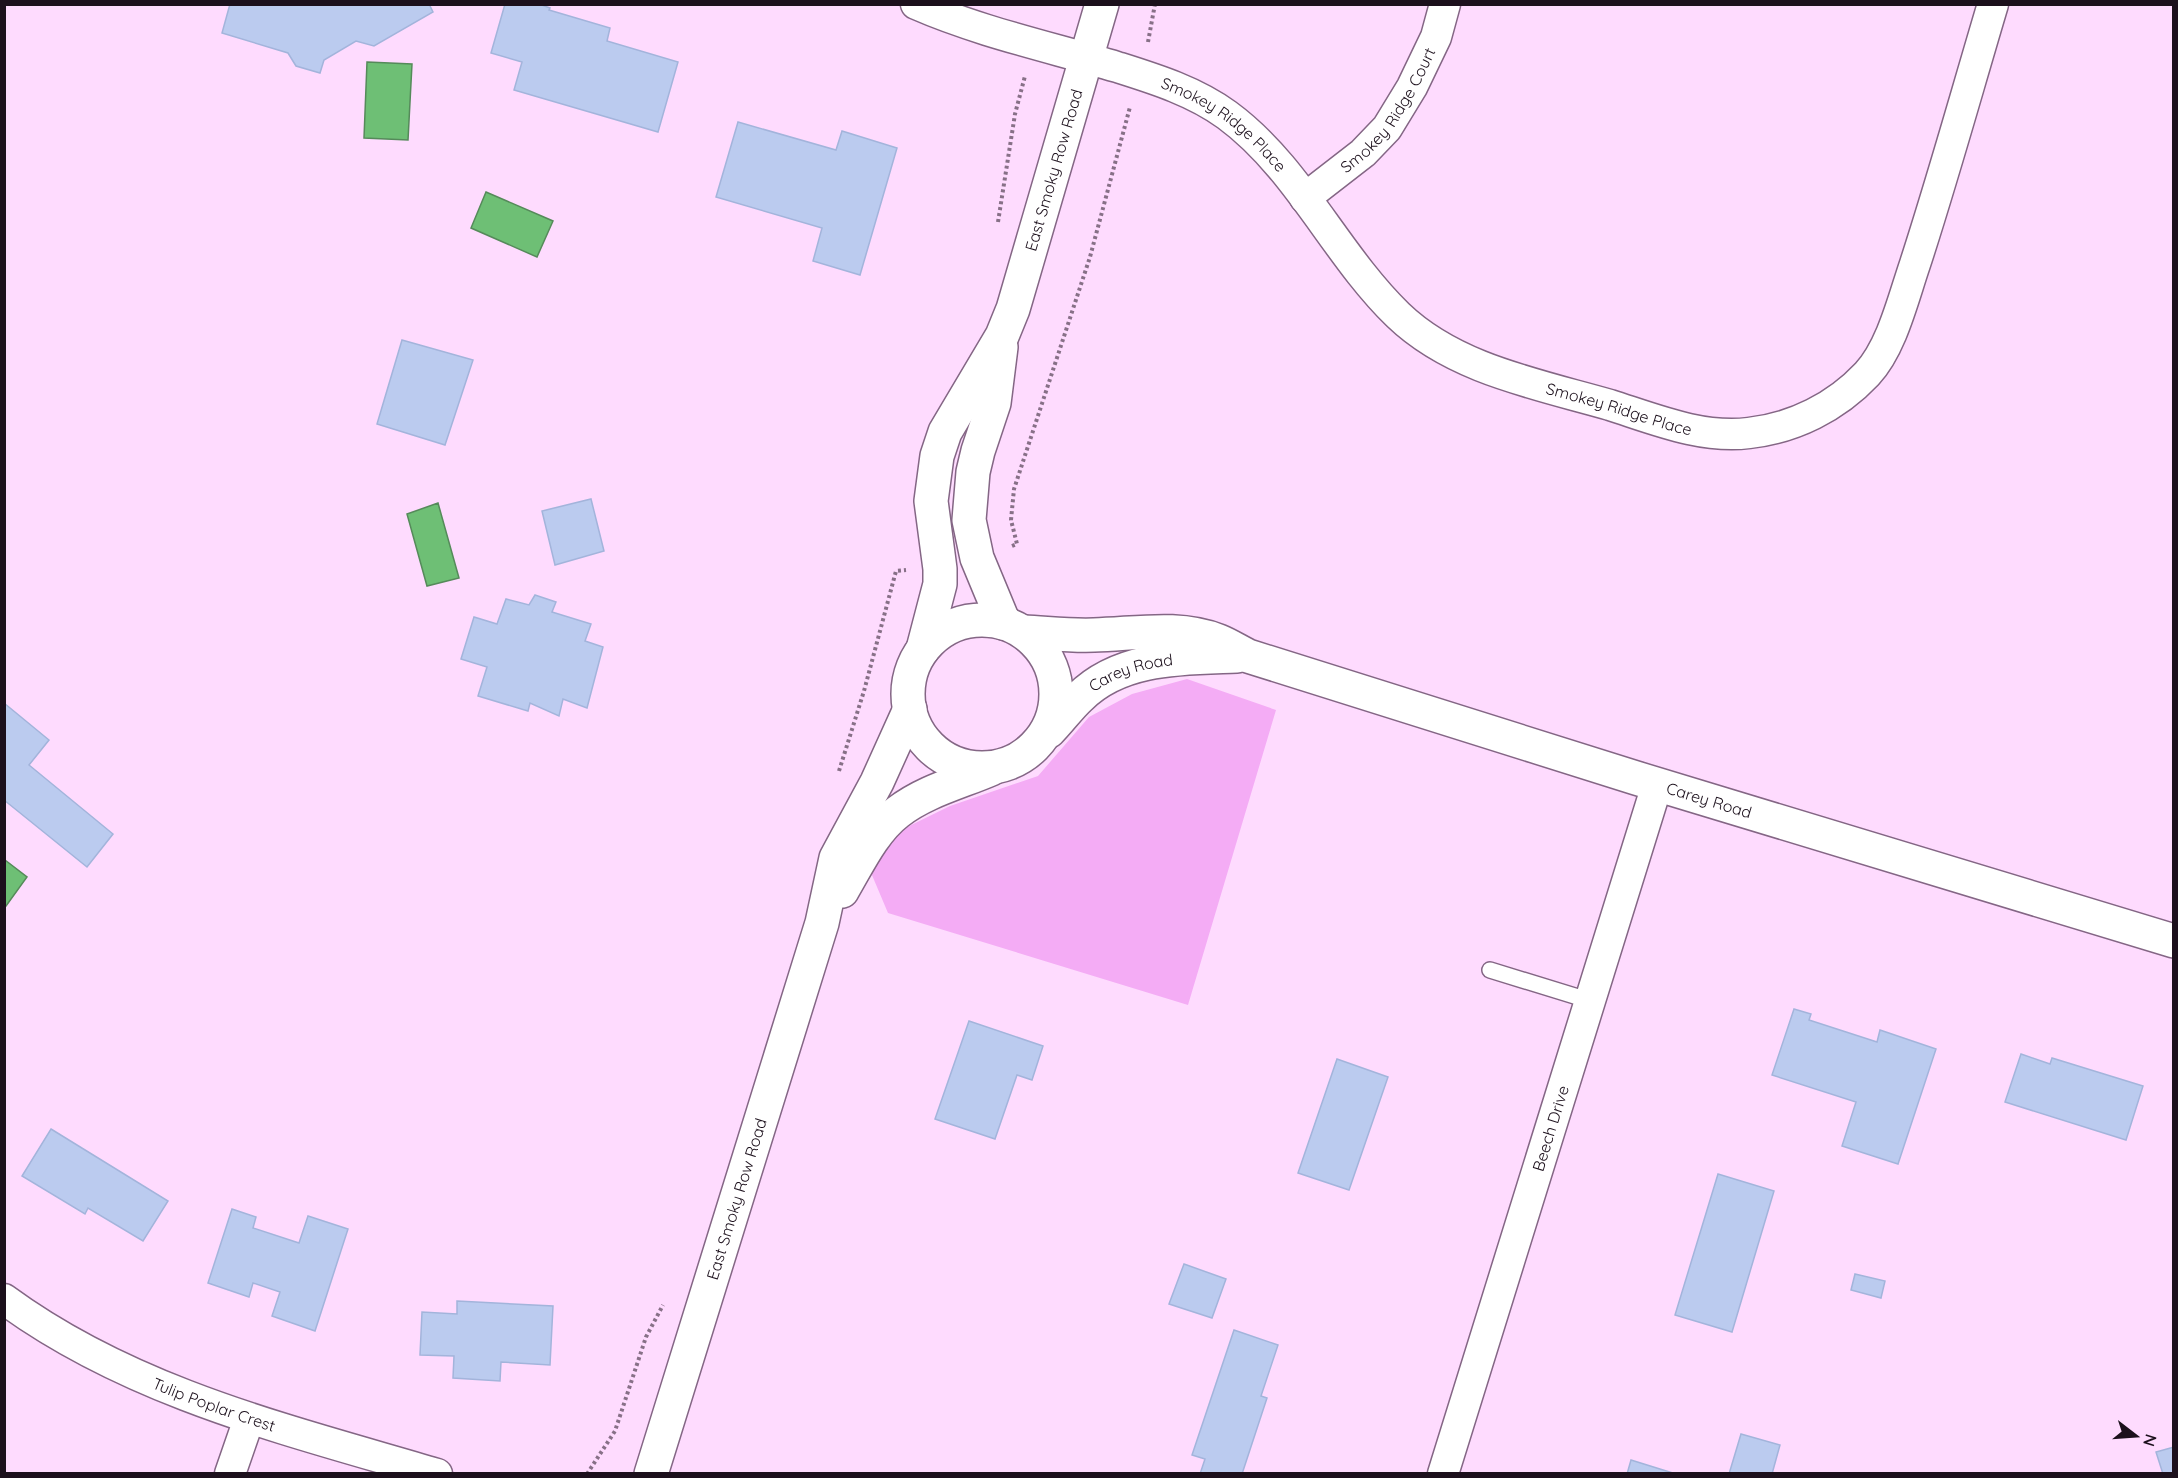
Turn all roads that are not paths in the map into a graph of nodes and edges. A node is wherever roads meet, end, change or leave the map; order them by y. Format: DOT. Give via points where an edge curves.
graph roads {
  1 [pos="916,4"];
  2 [pos="1102,4"];
  3 [pos="1445,4"];
  4 [pos="1993,4"];
  5 [pos="1087,58"];
  6 [pos="1305,198"];
  7 [pos="1002,336"];
  8 [pos="1014,628"];
  9 [pos="923,649"];
  10 [pos="1248,656"];
  11 [pos="910,709"];
  12 [pos="1038,742"];
  13 [pos="998,766"];
  14 [pos="1657,785"];
  15 [pos="822,923"];
  16 [pos="2174,941"];
  17 [pos="1490,970"];
  18 [pos="1591,1001"];
  19 [pos="4,1299"];
  20 [pos="249,1419"];
  21 [pos="230,1473"];
  22 [pos="437,1473"];
  23 [pos="651,1473"];
  24 [pos="1443,1473"];
  1 -- 5 [label="street, Smokey Ridge Place"];
  2 -- 5 [label="street, East Smoky Row Road"];
  3 -- 6 [label="street, Smokey Ridge Court" via="1436,37 1388,128"];
  4 -- 6 [label="street, Smokey Ridge Place" via="1891,335 1869,373 1828,407 1789,426 1745,434 1698,432 1459,357 1433,343 1398,315 1351,261"];
  5 -- 6 [label="street, Smokey Ridge Place" via="1190,93 1229,116 1268,152"];
  5 -- 7 [label="street, East Smoky Row Road"];
  7 -- 8 [label="street, East Smoky Row Road" via="994,403 973,472 969,519 977,558"];
  7 -- 9 [label="street, East Smoky Row Road" via="945,432 937,456 931,501 940,584"];
  8 -- 9 [label="street" via="986,620 969,621 951,626"];
  8 -- 10 [label="street, Carey Road" via="1072,636 1148,631 1189,633 1219,641"];
  8 -- 12 [label="street" via="1039,646 1050,664 1055,684 1056,705"];
  9 -- 11 [label="street" via="910,677"];
  10 -- 12 [label="street, Carey Road" via="1161,660 1128,668 1102,680 1080,697"];
  10 -- 14 [label="street, Carey Road"];
  11 -- 13 [label="street" via="927,744 942,756 959,765"];
  11 -- 15 [label="street, East Smoky Row Road" via="836,858"];
  12 -- 13 [label="street" via="1013,761"];
  13 -- 15 [label="street, East Smoky Row Road" via="922,797 897,813 871,842"];
  14 -- 16 [label="street, Carey Road"];
  14 -- 18 [label="street, Beech Drive"];
  15 -- 23 [label="street, East Smoky Row Road"];
  17 -- 18 [label="lane"];
  18 -- 24 [label="street, Beech Drive"];
  19 -- 20 [label="street, Tulip Poplar Crest" via="122,1368"];
  20 -- 21 [label="street"];
  20 -- 22 [label="street, Tulip Poplar Crest"];
}
